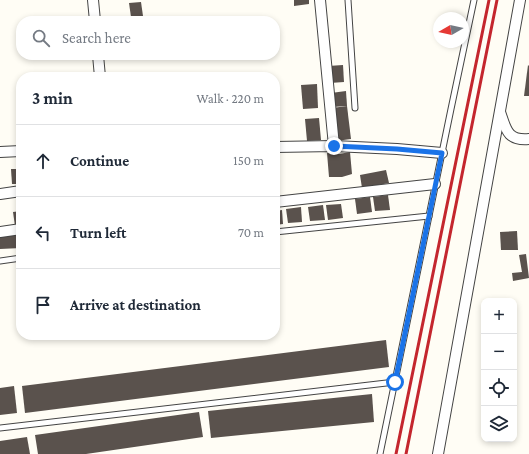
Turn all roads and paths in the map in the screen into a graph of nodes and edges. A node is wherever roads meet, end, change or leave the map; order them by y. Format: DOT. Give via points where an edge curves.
graph roads {
  1 [pos="93,0"];
  2 [pos="320,0"];
  3 [pos="348,0"];
  4 [pos="474,0"];
  5 [pos="520,0"];
  6 [pos="95,16"];
  7 [pos="98,60"];
  8 [pos="100,72"];
  9 [pos="355,108"];
  10 [pos="500,112"];
  11 [pos="529,139"];
  12 [pos="334,146"];
  13 [pos="280,147"];
  14 [pos="16,151"];
  15 [pos="0,152"];
  16 [pos="442,153"];
  17 [pos="435,184"];
  18 [pos="16,192"];
  19 [pos="0,194"];
  20 [pos="280,201"];
  21 [pos="429,216"];
  22 [pos="16,230"];
  23 [pos="280,231"];
  24 [pos="0,232"];
  25 [pos="16,259"];
  26 [pos="0,261"];
  27 [pos="395,382"];
  28 [pos="0,428"];
  29 [pos="380,454"];
  30 [pos="438,454"];
  1 -- 6 [label="street"];
  2 -- 12 [label="street"];
  3 -- 9 [label="lane"];
  4 -- 16 [label="lane"];
  5 -- 10 [label="street"];
  7 -- 8 [label="street"];
  10 -- 11 [label="street" via="508,132 515,138"];
  10 -- 30 [label="street"];
  12 -- 13 [label="street"];
  12 -- 16 [label="street"];
  14 -- 15 [label="street"];
  16 -- 17 [label="lane"];
  17 -- 20 [label="street"];
  17 -- 21 [label="lane"];
  18 -- 19 [label="street"];
  21 -- 23 [label="lane"];
  21 -- 27 [label="lane"];
  22 -- 24 [label="street"];
  25 -- 26 [label="lane"];
  27 -- 28 [label="lane"];
  27 -- 29 [label="lane"];
}
